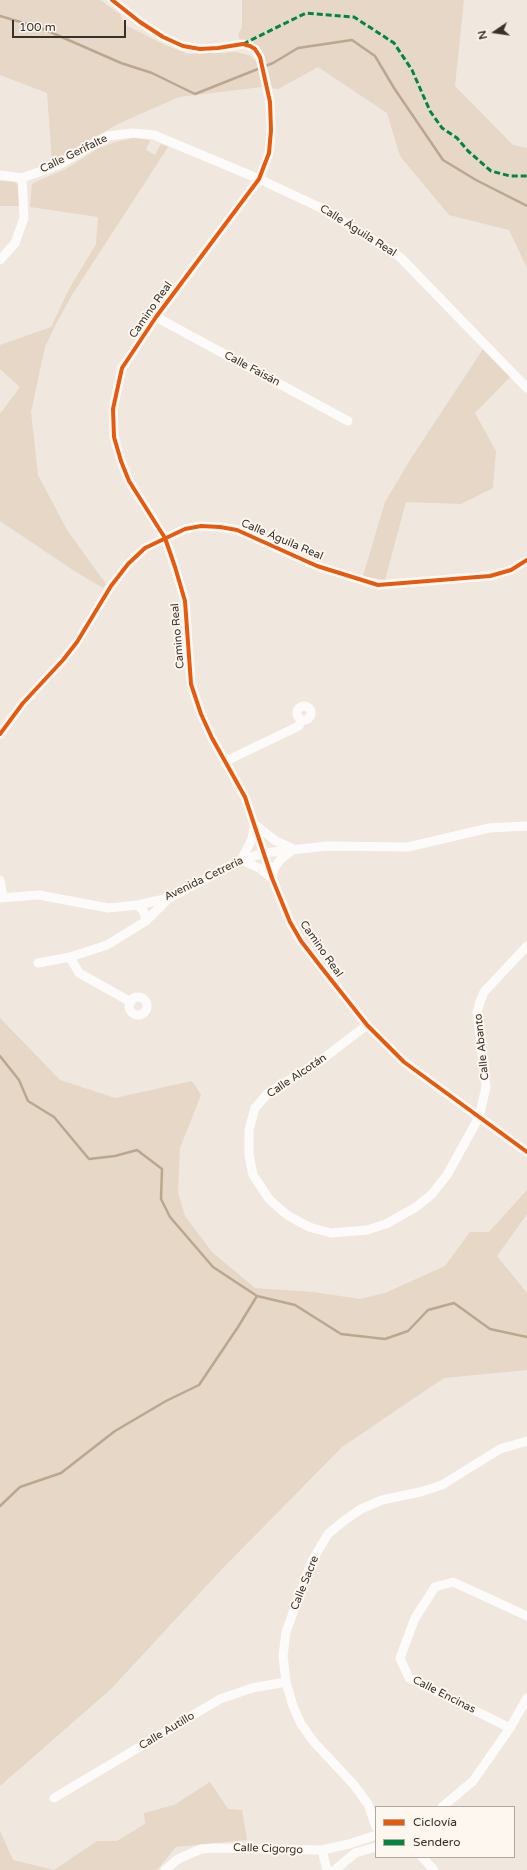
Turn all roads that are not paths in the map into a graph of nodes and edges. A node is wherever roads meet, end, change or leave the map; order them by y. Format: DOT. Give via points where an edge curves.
graph roads {
  1 [pos="112,0"];
  2 [pos="0,175"];
  3 [pos="22,178"];
  4 [pos="259,180"];
  5 [pos="0,260"];
  6 [pos="156,317"];
  7 [pos="527,388"];
  8 [pos="348,421"];
  9 [pos="165,538"];
  10 [pos="527,560"];
  11 [pos="301,720"];
  12 [pos="0,734"];
  13 [pos="226,761"];
  14 [pos="254,824"];
  15 [pos="527,826"];
  16 [pos="294,849"];
  17 [pos="264,853"];
  18 [pos="241,860"];
  19 [pos="272,878"];
  20 [pos="0,880"];
  21 [pos="2,898"];
  22 [pos="169,898"];
  23 [pos="138,905"];
  24 [pos="146,921"];
  25 [pos="527,946"];
  26 [pos="70,956"];
  27 [pos="38,963"];
  28 [pos="130,1002"];
  29 [pos="367,1025"];
  30 [pos="479,1117"];
  31 [pos="527,1152"];
  32 [pos="527,1441"];
  33 [pos="527,1616"];
  34 [pos="286,1682"];
  35 [pos="527,1698"];
  36 [pos="510,1728"];
  37 [pos="54,1798"];
  38 [pos="443,1806"];
  39 [pos="375,1823"];
  40 [pos="375,1835"];
  41 [pos="375,1847"];
  42 [pos="322,1850"];
  43 [pos="423,1858"];
  44 [pos="165,1870"];
  45 [pos="327,1870"];
  46 [pos="335,1870"];
  47 [pos="434,1870"];
  1 -- 4 [label="street, Camino Real" via="163,37 183,46 200,49 243,44 255,49 265,74 271,130 269,153"];
  2 -- 3 [label="street, Calle Gerifalte"];
  3 -- 4 [label="street, Calle Gerifalte" via="58,165 108,136 132,133 154,135"];
  3 -- 5 [label="street" via="24,218 15,243"];
  4 -- 6 [label="street, Camino Real"];
  4 -- 7 [label="street, Calle Águila Real" via="319,207 400,257"];
  6 -- 8 [label="street, Calle Faisán"];
  6 -- 9 [label="street, Camino Real" via="122,368 114,409 114,437 129,481"];
  9 -- 10 [label="street, Calle Águila Real" via="185,529 201,526 231,529 318,566 378,585 490,576 511,570"];
  9 -- 12 [label="street, Calle Águila Real" via="145,548 128,564 111,586 77,642 23,703"];
  9 -- 13 [label="street, Camino Real" via="185,602 191,684 201,714"];
  11 -- 13 [label="street" via="299,726"];
  13 -- 14 [label="street, Camino Real" via="245,797"];
  14 -- 16 [label="street" via="276,841"];
  14 -- 17 [label="street, Camino Real"];
  14 -- 18 [label="street" via="252,840"];
  15 -- 16 [label="street, Avenida Cetrería" via="489,828 408,847 327,846"];
  16 -- 17 [label="street, Avenida Cetrería"];
  16 -- 19 [label="street" via="274,868"];
  17 -- 18 [label="street, Avenida Cetrería"];
  17 -- 19 [label="street, Camino Real"];
  18 -- 19 [label="street"];
  18 -- 22 [label="street, Avenida Cetrería"];
  19 -- 29 [label="street, Camino Real" via="290,922 301,941"];
  20 -- 21 [label="street"];
  21 -- 23 [label="street, Avenida Cetrería" via="39,895 108,908"];
  22 -- 23 [label="street, Avenida Cetrería"];
  22 -- 24 [label="street"];
  23 -- 24 [label="street" via="144,912"];
  24 -- 26 [label="street" via="107,945"];
  25 -- 30 [label="street, Calle Abanto" via="484,992 477,1012 486,1087"];
  26 -- 27 [label="street"];
  26 -- 28 [label="street" via="79,972"];
  29 -- 30 [label="street, Camino Real" via="404,1062"];
  29 -- 30 [label="street, Calle Alcotán" via="320,1061 268,1093 255,1108 249,1130 249,1155 254,1175 269,1199 287,1216 309,1227 331,1233 367,1230 386,1224 416,1207 432,1194 447,1175"];
  30 -- 31 [label="street, Camino Real"];
  32 -- 34 [label="street, Calle Sacre" via="500,1449 442,1485 382,1500 361,1509 328,1534 312,1561 286,1632 283,1656"];
  33 -- 36 [label="street, Calle Encinas" via="453,1582 435,1587 416,1618 400,1658 409,1678"];
  34 -- 37 [label="street, Calle Autillo" via="252,1688 220,1699"];
  34 -- 39 [label="street, Calle Sacre" via="301,1724 313,1741 354,1785 368,1804"];
  35 -- 36 [label="street"];
  36 -- 38 [label="street" via="473,1781"];
  40 -- 42 [label="street, Calle Cigorgo"];
  41 -- 46 [label="street" via="355,1853"];
  42 -- 44 [label="street, Calle Cigorgo" via="201,1849 178,1859"];
  42 -- 45 [label="street"];
  43 -- 47 [label="street"];
}
